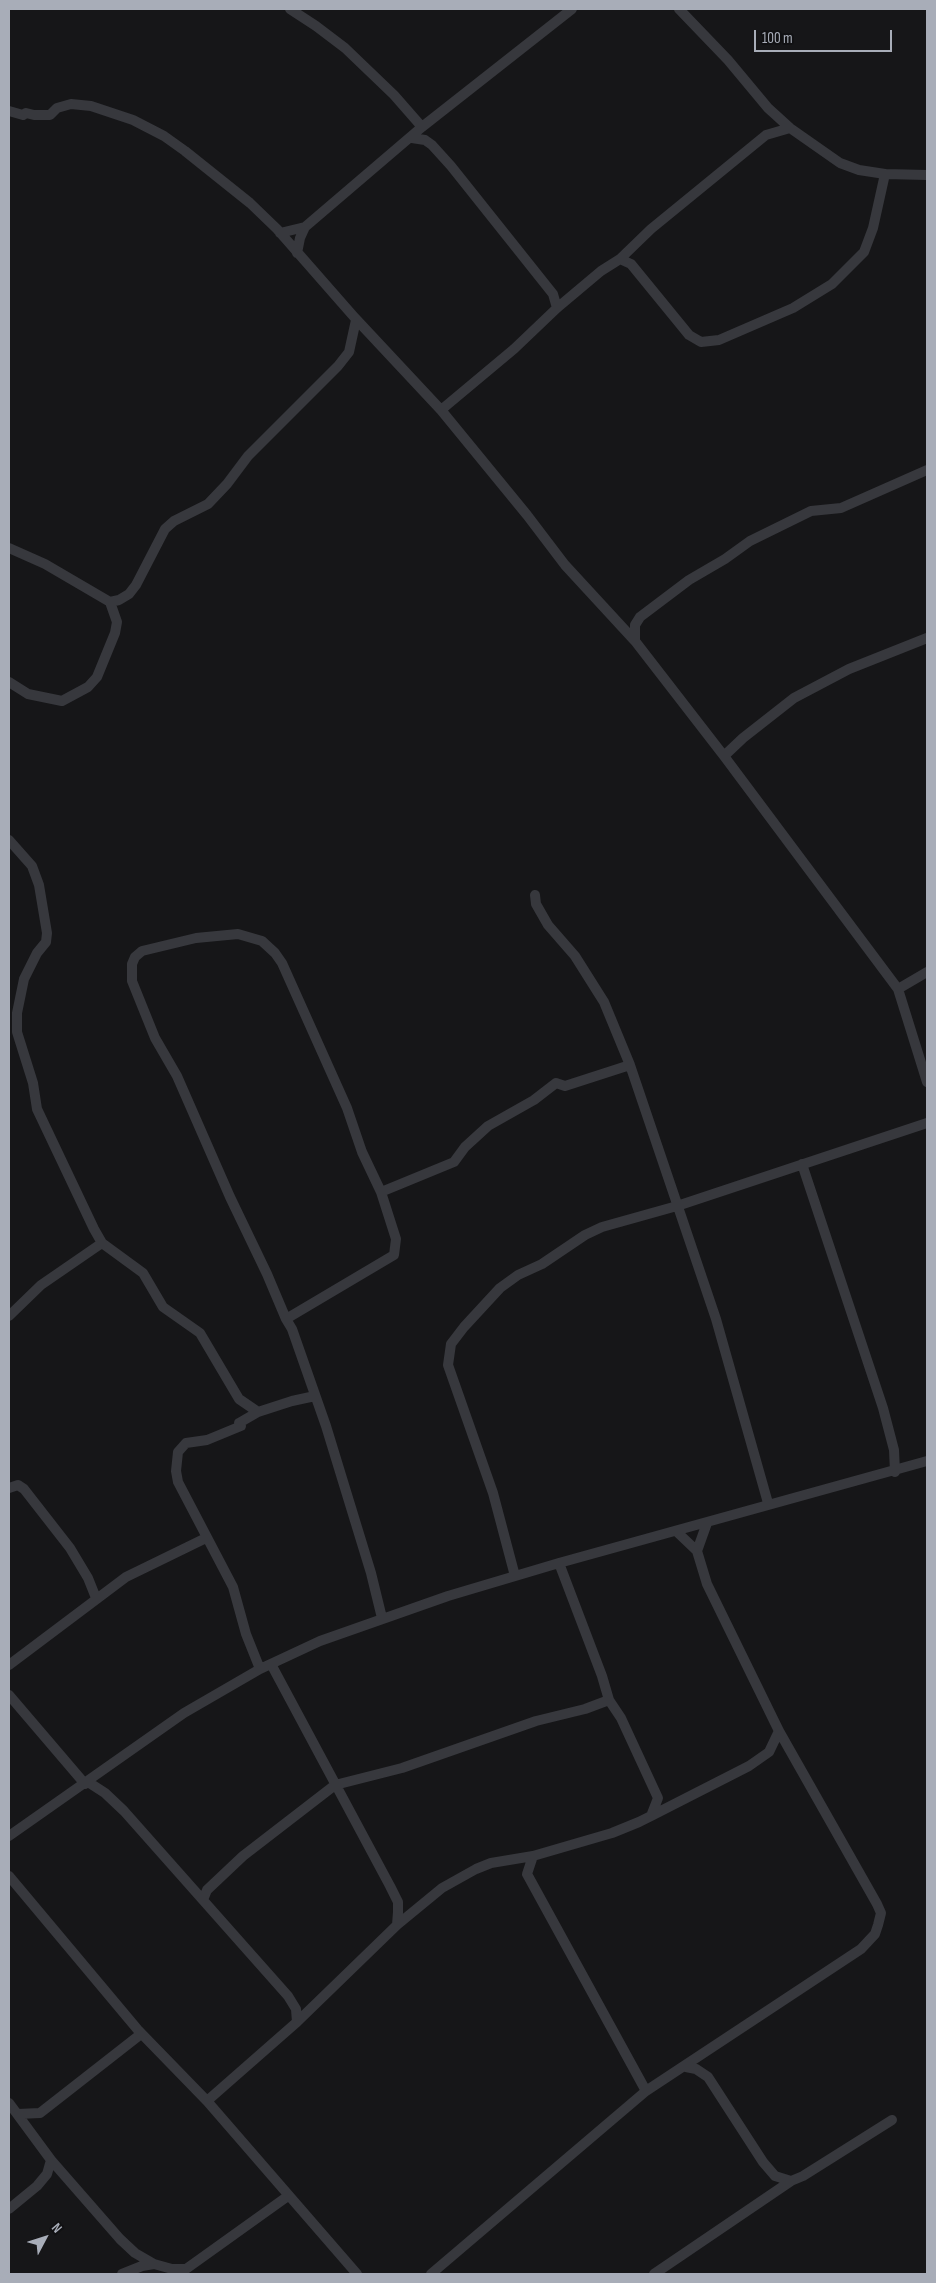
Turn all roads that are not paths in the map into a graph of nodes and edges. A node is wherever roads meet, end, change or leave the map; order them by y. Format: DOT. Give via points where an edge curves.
graph roads {
  1 [pos="290,9"];
  2 [pos="572,9"];
  3 [pos="679,9"];
  4 [pos="9,111"];
  5 [pos="425,125"];
  6 [pos="790,128"];
  7 [pos="412,138"];
  8 [pos="429,143"];
  9 [pos="885,174"];
  10 [pos="927,175"];
  11 [pos="305,228"];
  12 [pos="280,233"];
  13 [pos="297,253"];
  14 [pos="620,259"];
  15 [pos="557,308"];
  16 [pos="356,320"];
  17 [pos="441,410"];
  18 [pos="927,470"];
  19 [pos="9,548"];
  20 [pos="110,602"];
  21 [pos="927,638"];
  22 [pos="635,641"];
  23 [pos="9,682"];
  24 [pos="724,756"];
  25 [pos="9,840"];
  26 [pos="535,895"];
  27 [pos="927,972"];
  28 [pos="898,989"];
  29 [pos="630,1065"];
  30 [pos="927,1082"];
  31 [pos="927,1123"];
  32 [pos="802,1164"];
  33 [pos="381,1192"];
  34 [pos="676,1206"];
  35 [pos="102,1243"];
  36 [pos="9,1316"];
  37 [pos="286,1319"];
  38 [pos="315,1396"];
  39 [pos="258,1412"];
  40 [pos="927,1462"];
  41 [pos="895,1472"];
  42 [pos="9,1488"];
  43 [pos="768,1504"];
  44 [pos="707,1523"];
  45 [pos="676,1531"];
  46 [pos="206,1538"];
  47 [pos="697,1551"];
  48 [pos="559,1563"];
  49 [pos="515,1576"];
  50 [pos="96,1598"];
  51 [pos="382,1618"];
  52 [pos="271,1664"];
  53 [pos="9,1665"];
  54 [pos="260,1669"];
  55 [pos="9,1695"];
  56 [pos="609,1700"];
  57 [pos="779,1731"];
  58 [pos="769,1752"];
  59 [pos="791,1752"];
  60 [pos="86,1783"];
  61 [pos="335,1785"];
  62 [pos="658,1798"];
  63 [pos="671,1806"];
  64 [pos="651,1816"];
  65 [pos="9,1836"];
  66 [pos="532,1856"];
  67 [pos="509,1859"];
  68 [pos="526,1874"];
  69 [pos="9,1876"];
  70 [pos="205,1895"];
  71 [pos="397,1925"];
  72 [pos="297,2022"];
  73 [pos="141,2034"];
  74 [pos="686,2067"];
  75 [pos="646,2091"];
  76 [pos="208,2102"];
  77 [pos="9,2104"];
  78 [pos="18,2114"];
  79 [pos="892,2120"];
  80 [pos="51,2160"];
  81 [pos="791,2181"];
  82 [pos="288,2196"];
  83 [pos="9,2209"];
  84 [pos="154,2264"];
  85 [pos="122,2274"];
  86 [pos="357,2274"];
  87 [pos="431,2274"];
  88 [pos="654,2274"];
  1 -- 5 [label="street" via="345,48"];
  2 -- 5 [label="street"];
  3 -- 6 [label="street"];
  4 -- 12 [label="street" via="23,116 26,113 50,115 58,108 81,105 133,120 164,136 185,152 250,203"];
  5 -- 7 [label="street"];
  5 -- 8 [label="street"];
  6 -- 9 [label="street" via="840,163"];
  6 -- 14 [label="street" via="766,135 650,229"];
  7 -- 8 [label="street"];
  7 -- 11 [label="street"];
  8 -- 15 [label="street" via="452,166 553,294"];
  9 -- 10 [label="street"];
  9 -- 14 [label="street" via="868,247 832,284 812,297 719,340 701,342 689,335 631,264"];
  11 -- 12 [label="street"];
  11 -- 13 [label="street"];
  12 -- 13 [label="street"];
  13 -- 16 [label="street"];
  14 -- 15 [label="street"];
  15 -- 17 [label="street"];
  16 -- 17 [label="street"];
  16 -- 20 [label="street" via="349,352 338,366 248,456 208,504 165,529 136,585 119,600"];
  17 -- 22 [label="street" via="565,566"];
  18 -- 22 [label="street" via="841,508 811,511 750,541 640,617"];
  19 -- 20 [label="street" via="45,564"];
  20 -- 23 [label="street" via="117,622 115,634 97,677 88,687 62,701 28,694"];
  21 -- 24 [label="street" via="849,669 794,698"];
  22 -- 24 [label="street"];
  24 -- 28 [label="street"];
  25 -- 35 [label="street" via="32,866 48,934 24,979 17,1032 33,1083 37,1109"];
  26 -- 29 [label="street" via="536,904 548,925 575,956 604,1002"];
  27 -- 28 [label="street"];
  28 -- 30 [label="street"];
  29 -- 33 [label="street" via="565,1086 556,1083 534,1100 488,1126 454,1162"];
  29 -- 34 [label="street"];
  31 -- 32 [label="street"];
  32 -- 34 [label="street"];
  32 -- 41 [label="street" via="883,1408 894,1450"];
  33 -- 37 [label="street" via="396,1239 394,1255"];
  33 -- 37 [label="street" via="282,963 262,941 238,934 196,938 142,951 135,957 132,981"];
  34 -- 43 [label="street" via="716,1319"];
  34 -- 49 [label="street" via="602,1227 542,1264 525,1270 500,1288 451,1344 448,1365 493,1493"];
  35 -- 36 [label="street" via="41,1284"];
  35 -- 39 [label="street" via="143,1274 163,1307 200,1333 239,1399"];
  37 -- 38 [label="street"];
  38 -- 39 [label="street"];
  38 -- 51 [label="street"];
  39 -- 46 [label="street" via="240,1423 241,1426 207,1440 186,1443 178,1452 178,1482"];
  40 -- 41 [label="street"];
  41 -- 43 [label="street"];
  42 -- 50 [label="street" via="18,1485 24,1489 70,1548"];
  43 -- 44 [label="street"];
  44 -- 45 [label="street"];
  44 -- 47 [label="street"];
  45 -- 47 [label="street"];
  45 -- 48 [label="street"];
  46 -- 50 [label="street" via="151,1563"];
  46 -- 54 [label="street" via="233,1587"];
  47 -- 57 [label="street" via="707,1584"];
  48 -- 49 [label="street"];
  48 -- 56 [label="street"];
  49 -- 51 [label="street"];
  50 -- 53 [label="street"];
  51 -- 52 [label="street"];
  52 -- 54 [label="street"];
  52 -- 61 [label="street"];
  54 -- 60 [label="street" via="184,1713"];
  55 -- 60 [label="street"];
  56 -- 61 [label="street" via="536,1721 402,1768"];
  56 -- 62 [label="street" via="621,1718"];
  57 -- 58 [label="street"];
  57 -- 59 [label="street"];
  58 -- 59 [label="street"];
  58 -- 63 [label="street" via="749,1766"];
  59 -- 74 [label="street" via="877,1904 881,1913 878,1925 875,1934 861,1949"];
  60 -- 65 [label="street"];
  60 -- 70 [label="street" via="121,1807 195,1890"];
  61 -- 70 [label="street" via="243,1856"];
  61 -- 71 [label="street" via="398,1902"];
  62 -- 63 [label="street"];
  62 -- 64 [label="street"];
  63 -- 64 [label="street"];
  64 -- 66 [label="street" via="612,1833"];
  66 -- 67 [label="street"];
  66 -- 68 [label="street"];
  67 -- 68 [label="street"];
  67 -- 71 [label="street" via="476,1869 442,1888"];
  68 -- 75 [label="street"];
  69 -- 73 [label="street"];
  70 -- 72 [label="street" via="288,1996 296,2010"];
  71 -- 72 [label="street"];
  72 -- 76 [label="street"];
  73 -- 76 [label="street"];
  73 -- 78 [label="street" via="40,2113"];
  74 -- 75 [label="street"];
  74 -- 81 [label="street" via="708,2077 763,2162 775,2176"];
  75 -- 87 [label="street"];
  76 -- 82 [label="street"];
  77 -- 78 [label="street"];
  78 -- 80 [label="street"];
  79 -- 81 [label="street"];
  80 -- 83 [label="street" via="47,2174 37,2186"];
  80 -- 84 [label="street" via="120,2239"];
  81 -- 88 [label="street"];
  82 -- 84 [label="street" via="186,2269"];
  82 -- 86 [label="street"];
  84 -- 85 [label="street"];
}
